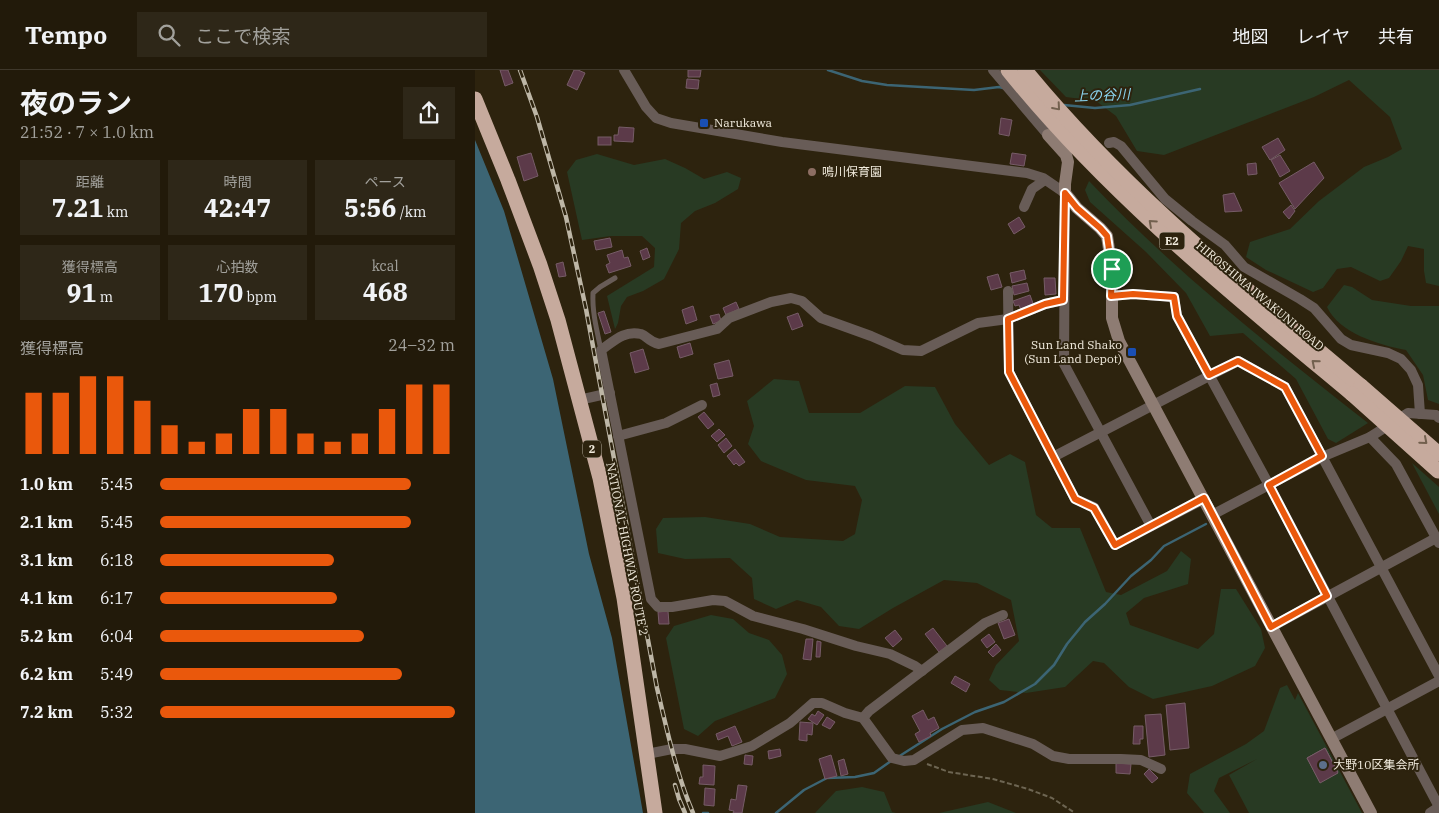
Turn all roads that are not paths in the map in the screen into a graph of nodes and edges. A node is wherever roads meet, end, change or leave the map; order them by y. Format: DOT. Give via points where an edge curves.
graph roads {
  1 [pos="624,70"];
  2 [pos="993,70"];
  3 [pos="1008,70"];
  4 [pos="1025,70"];
  5 [pos="475,99"];
  6 [pos="1048,136"];
  7 [pos="1109,143"];
  8 [pos="1045,180"];
  9 [pos="1065,193"];
  10 [pos="1025,207"];
  11 [pos="615,278"];
  12 [pos="1008,291"];
  13 [pos="1111,296"];
  14 [pos="1063,300"];
  15 [pos="1008,319"];
  16 [pos="601,350"];
  17 [pos="1209,375"];
  18 [pos="1357,390"];
  19 [pos="610,393"];
  20 [pos="579,400"];
  21 [pos="702,405"];
  22 [pos="1154,405"];
  23 [pos="1420,414"];
  24 [pos="1439,418"];
  25 [pos="1099,432"];
  26 [pos="618,436"];
  27 [pos="1370,437"];
  28 [pos="1439,454"];
  29 [pos="1322,456"];
  30 [pos="1053,457"];
  31 [pos="1439,472"];
  32 [pos="1269,485"];
  33 [pos="1204,498"];
  34 [pos="1212,515"];
  35 [pos="1151,526"];
  36 [pos="1438,541"];
  37 [pos="1381,568"];
  38 [pos="1327,596"];
  39 [pos="1003,615"];
  40 [pos="1271,627"];
  41 [pos="922,671"];
  42 [pos="1439,676"];
  43 [pos="1439,681"];
  44 [pos="1386,710"];
  45 [pos="863,718"];
  46 [pos="1331,738"];
  47 [pos="647,754"];
  48 [pos="1161,769"];
  49 [pos="1439,807"];
  50 [pos="655,813"];
  51 [pos="1371,813"];
  52 [pos="1430,813"];
  1 -- 8 [label="street" via="646,107 656,118 671,124 782,142 1027,173"];
  2 -- 6 [label="street"];
  18 -- 3 [label="highway, HIROSHIMA IWAKUNI ROAD / E2, one-way" via="1280,334 1144,215 1081,154"];
  4 -- 18 [label="highway, HIROSHIMA IWAKUNI ROAD / E2, one-way" via="1127,181"];
  5 -- 20 [label="highway, NATIONAL HIGHWAY ROUTE 2 / 2" via="540,265"];
  6 -- 9 [label="street" via="1066,155"];
  7 -- 23 [label="street" via="1121,146 1165,199 1225,244 1243,267 1314,308 1341,340 1401,359 1418,385"];
  8 -- 9 [label="street"];
  8 -- 10 [label="street" via="1031,189"];
  9 -- 13 [label="street" via="1107,236 1112,269"];
  9 -- 14 [label="street"];
  11 -- 16 [label="lane" via="593,293"];
  12 -- 15 [label="street"];
  13 -- 17 [label="street" via="1174,297 1177,316"];
  13 -- 22 [label="street" via="1111,318 1119,341"];
  14 -- 15 [label="street"];
  14 -- 25 [label="street" via="1064,364"];
  15 -- 16 [label="street" via="978,323 921,351 903,350 821,318 802,301 791,298 729,318 717,329 659,344 651,342 643,334 625,333"];
  15 -- 30 [label="street" via="1009,372"];
  16 -- 19 [label="street"];
  17 -- 22 [label="street"];
  17 -- 29 [label="street" via="1238,361 1285,387"];
  17 -- 32 [label="street"];
  18 -- 28 [label="highway, HIROSHIMA IWAKUNI ROAD / E2, one-way, bridge"];
  18 -- 31 [label="highway, HIROSHIMA IWAKUNI ROAD / E2, bridge"];
  19 -- 20 [label="street"];
  19 -- 26 [label="street"];
  20 -- 47 [label="highway, NATIONAL HIGHWAY ROUTE 2 / 2" via="600,478 624,598"];
  21 -- 26 [label="street" via="666,423"];
  22 -- 25 [label="street"];
  22 -- 33 [label="street"];
  23 -- 24 [label="street"];
  23 -- 27 [label="street" via="1407,413"];
  25 -- 30 [label="street"];
  25 -- 35 [label="street"];
  26 -- 41 [label="street" via="651,599 658,607 725,601 753,616 890,654"];
  27 -- 29 [label="street"];
  27 -- 36 [label="street" via="1396,464"];
  29 -- 32 [label="street"];
  29 -- 37 [label="street"];
  30 -- 35 [label="street" via="1075,499 1094,508 1115,545"];
  32 -- 34 [label="street"];
  32 -- 38 [label="street"];
  33 -- 34 [label="street"];
  33 -- 35 [label="street"];
  34 -- 40 [label="street"];
  36 -- 37 [label="street"];
  37 -- 38 [label="street"];
  37 -- 42 [label="street"];
  38 -- 40 [label="street"];
  38 -- 44 [label="street"];
  39 -- 41 [label="street" via="985,623"];
  40 -- 46 [label="street"];
  41 -- 45 [label="street" via="869,710"];
  43 -- 44 [label="street"];
  44 -- 46 [label="street"];
  44 -- 49 [label="street"];
  45 -- 47 [label="street" via="822,703 813,703 790,723 751,746 720,756 685,749"];
  45 -- 48 [label="street" via="892,758 903,761 914,760 962,730 983,728 1069,760 1141,760"];
  46 -- 51 [label="street"];
  47 -- 50 [label="highway, NATIONAL HIGHWAY ROUTE 2 / 2"];
  49 -- 52 [label="street"];
}
